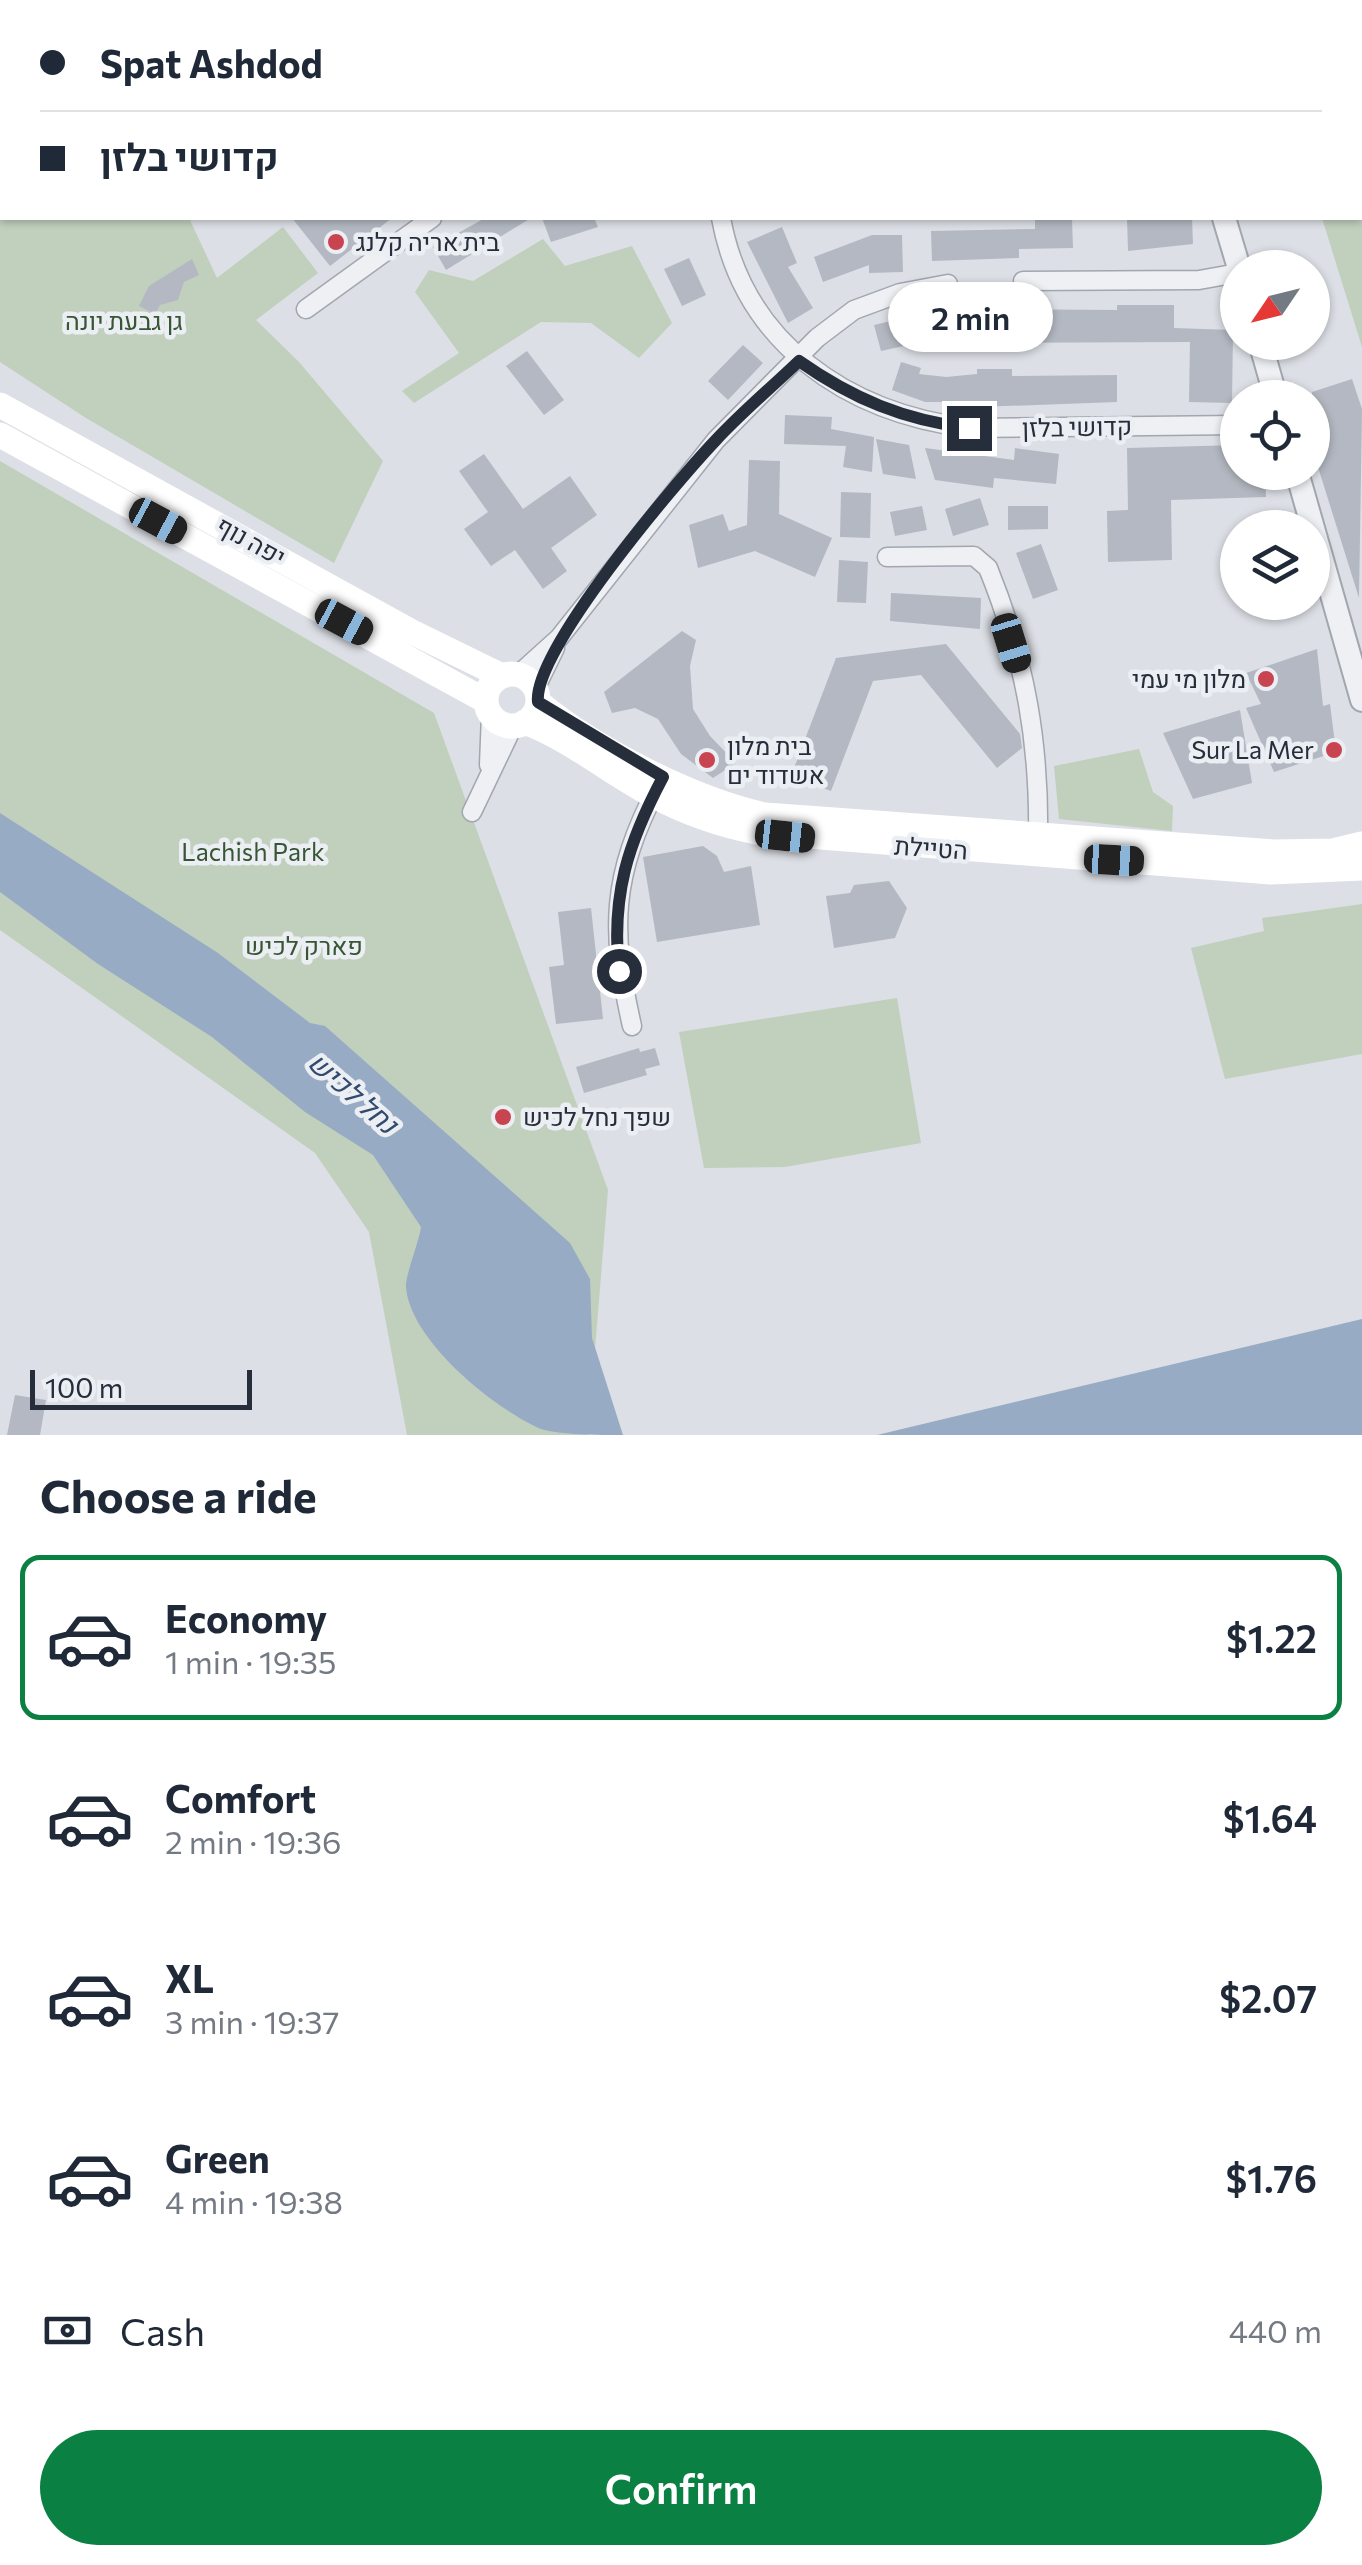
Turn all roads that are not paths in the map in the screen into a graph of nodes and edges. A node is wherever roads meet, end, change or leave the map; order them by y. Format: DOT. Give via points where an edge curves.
graph roads {
  1 [pos="429,220"];
  2 [pos="722,220"];
  3 [pos="1225,220"];
  4 [pos="1233,250"];
  5 [pos="1220,275"];
  6 [pos="1023,281"];
  7 [pos="948,284"];
  8 [pos="306,309"];
  9 [pos="799,361"];
  10 [pos="0,405"];
  11 [pos="1220,425"];
  12 [pos="0,435"];
  13 [pos="1302,490"];
  14 [pos="887,557"];
  15 [pos="1362,700"];
  16 [pos="513,701"];
  17 [pos="658,786"];
  18 [pos="472,812"];
  19 [pos="1362,844"];
  20 [pos="1038,845"];
  21 [pos="1362,868"];
  22 [pos="632,1026"];
  1 -- 8 [label="street"];
  2 -- 9 [label="street, קדושי בלזן" via="745,290"];
  3 -- 4 [label="street"];
  5 -- 6 [label="street"];
  7 -- 9 [label="street" via="854,310"];
  9 -- 11 [label="street, קדושי בלזן" via="848,394 931,423"];
  9 -- 16 [label="street" via="716,440"];
  10 -- 16 [label="main road, יפה נוף" via="426,640"];
  12 -- 16 [label="main road, יפה נוף"];
  13 -- 15 [label="street"];
  14 -- 20 [label="street" via="974,556 988,568 1034,722"];
  16 -- 17 [label="main road, הטיילת"];
  16 -- 18 [label="street"];
  17 -- 20 [label="main road, הטיילת" via="765,815"];
  17 -- 22 [label="street" via="632,834 617,916 619,971"];
  19 -- 20 [label="main road, הטיילת" via="1304,853"];
  20 -- 21 [label="main road, הטיילת" via="1271,872"];
}
